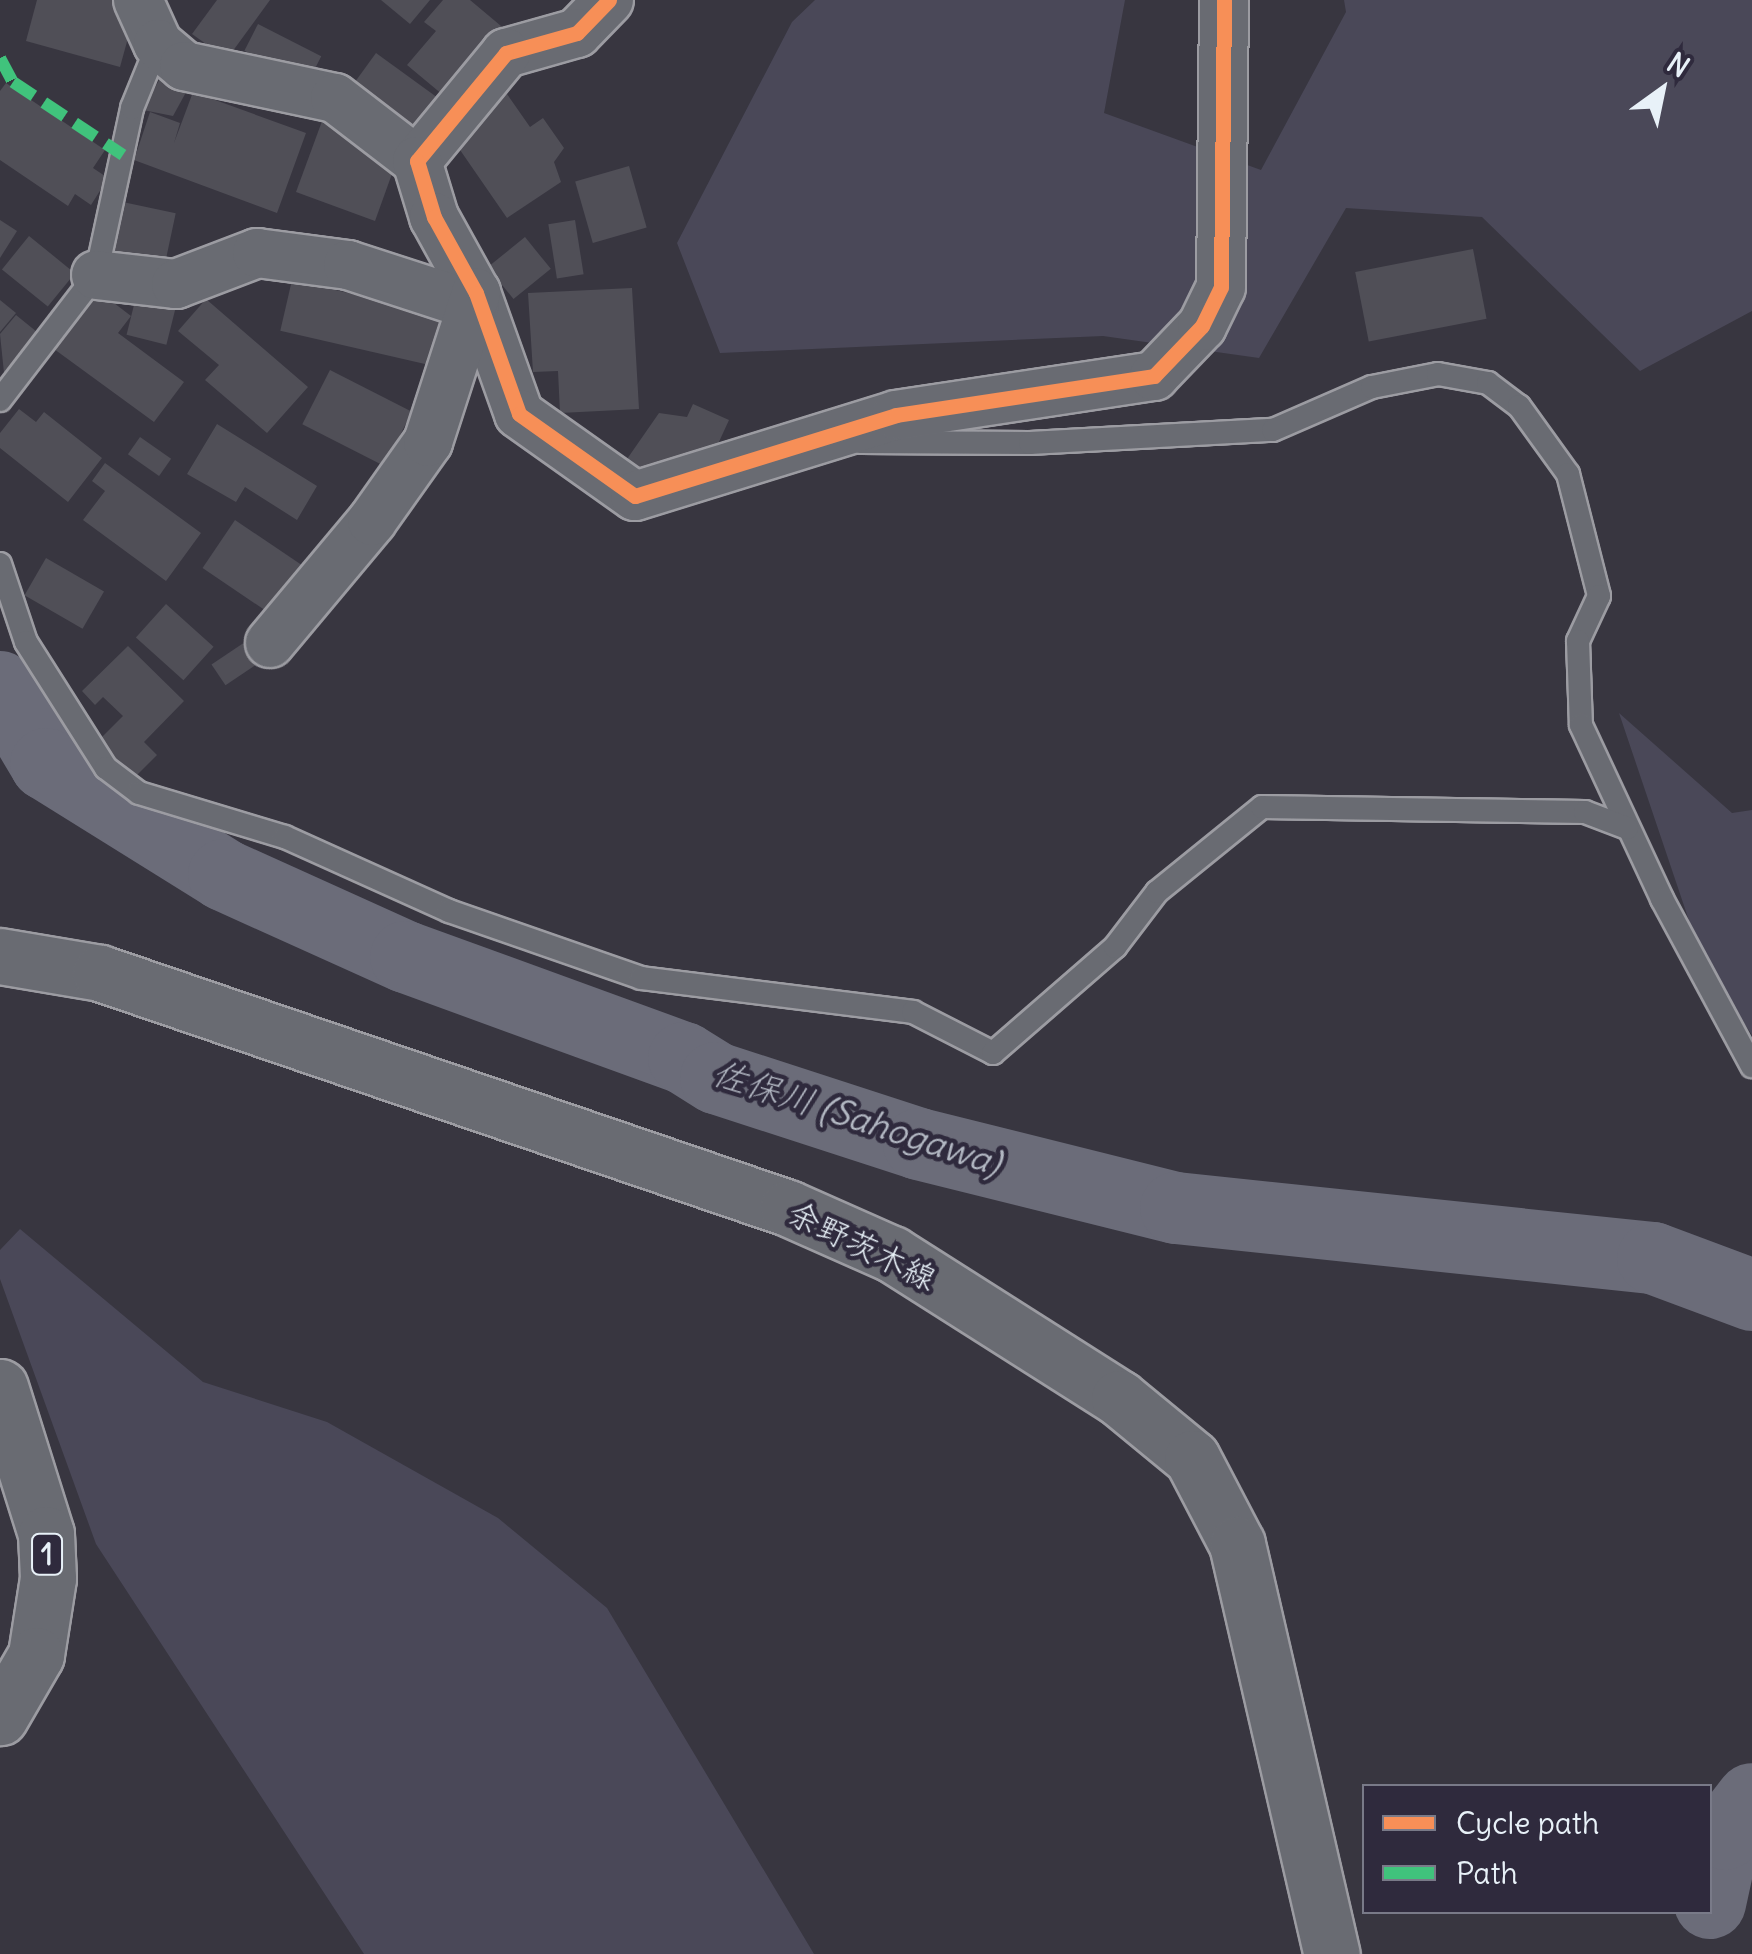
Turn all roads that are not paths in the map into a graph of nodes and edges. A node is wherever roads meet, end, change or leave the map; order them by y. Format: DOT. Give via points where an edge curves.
graph roads {
  1 [pos="138,0"];
  2 [pos="609,0"];
  3 [pos="1224,0"];
  4 [pos="158,44"];
  5 [pos="417,161"];
  6 [pos="96,274"];
  7 [pos="475,299"];
  8 [pos="0,400"];
  9 [pos="791,445"];
  10 [pos="0,564"];
  11 [pos="270,644"];
  12 [pos="1626,828"];
  13 [pos="0,956"];
  14 [pos="1752,1066"];
  15 [pos="0,1387"];
  16 [pos="0,1718"];
  17 [pos="1332,1954"];
  1 -- 4 [label="street"];
  2 -- 5 [label="street" via="576,33 506,53"];
  3 -- 9 [label="street" via="1220,286 1202,326 1154,376 896,415"];
  4 -- 5 [label="street" via="184,66 335,98"];
  4 -- 6 [label="lane" via="132,108"];
  5 -- 7 [label="street" via="434,217"];
  6 -- 7 [label="street" via="176,284 257,252 348,265"];
  6 -- 8 [label="lane"];
  7 -- 9 [label="street" via="519,414 635,496"];
  7 -- 11 [label="street" via="459,331 428,442"];
  9 -- 12 [label="lane" via="1030,443 1274,430 1372,387 1438,374 1488,383 1519,406 1568,474 1599,596 1578,641 1581,725 1619,798"];
  10 -- 12 [label="lane" via="34,656 106,768 139,793 285,837 449,911 641,978 913,1012 993,1053 1115,947 1157,892 1262,807 1585,812"];
  12 -- 14 [label="lane"];
  13 -- 17 [label="main road, 余野茨木線" via="100,974 788,1208 892,1254 1119,1398 1192,1458 1238,1544"];
  15 -- 16 [label="main road, 1" via="46,1534 48,1578 36,1655"];
}
